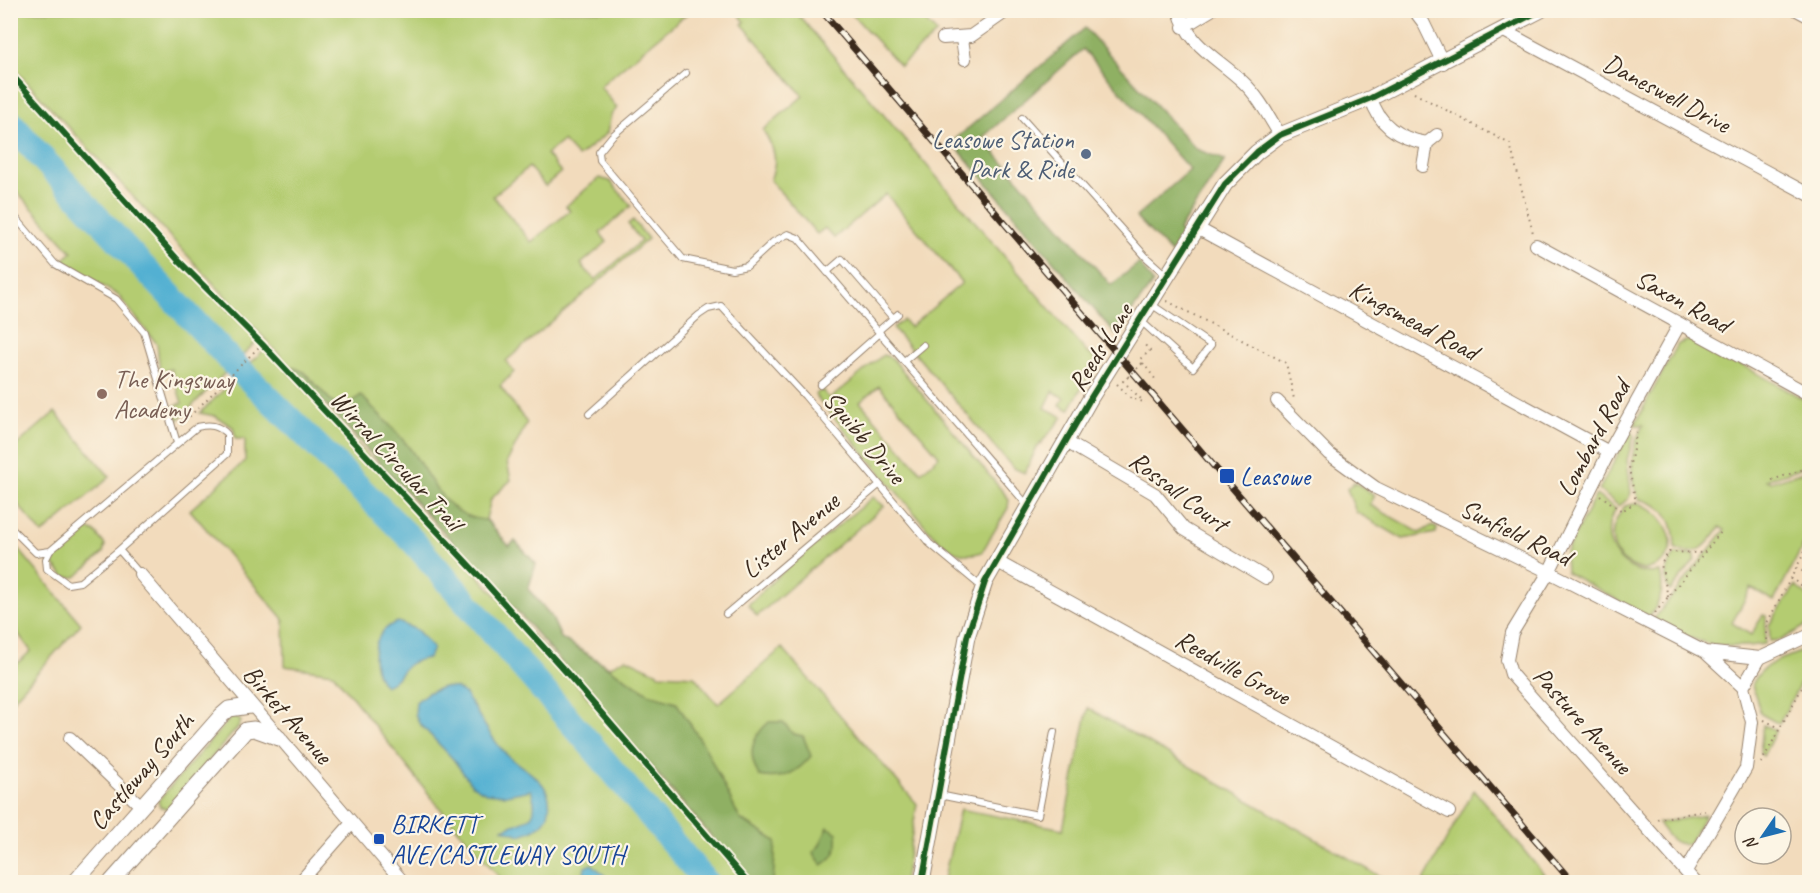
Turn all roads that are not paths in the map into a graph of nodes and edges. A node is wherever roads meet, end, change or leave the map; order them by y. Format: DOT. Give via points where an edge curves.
graph roads {
  1 [pos="1008,10"];
  2 [pos="1179,10"];
  3 [pos="1211,10"];
  4 [pos="1414,10"];
  5 [pos="1541,10"];
  6 [pos="1797,10"];
  7 [pos="1809,17"];
  8 [pos="1183,27"];
  9 [pos="1504,31"];
  10 [pos="943,38"];
  11 [pos="962,39"];
  12 [pos="965,59"];
  13 [pos="1443,63"];
  14 [pos="686,73"];
  15 [pos="1371,98"];
  16 [pos="1022,118"];
  17 [pos="1280,135"];
  18 [pos="1423,166"];
  19 [pos="1809,195"];
  20 [pos="10,211"];
  21 [pos="1197,228"];
  22 [pos="1536,245"];
  23 [pos="827,272"];
  24 [pos="1168,276"];
  25 [pos="1151,304"];
  26 [pos="1140,321"];
  27 [pos="1679,326"];
  28 [pos="879,332"];
  29 [pos="923,345"];
  30 [pos="904,361"];
  31 [pos="821,385"];
  32 [pos="1809,395"];
  33 [pos="1277,401"];
  34 [pos="590,414"];
  35 [pos="1065,441"];
  36 [pos="177,443"];
  37 [pos="1609,452"];
  38 [pos="879,485"];
  39 [pos="1028,506"];
  40 [pos="10,527"];
  41 [pos="119,550"];
  42 [pos="50,551"];
  43 [pos="996,561"];
  44 [pos="1549,572"];
  45 [pos="140,574"];
  46 [pos="1266,578"];
  47 [pos="983,589"];
  48 [pos="726,614"];
  49 [pos="1809,635"];
  50 [pos="1705,652"];
  51 [pos="1766,655"];
  52 [pos="1743,687"];
  53 [pos="250,706"];
  54 [pos="1054,732"];
  55 [pos="70,738"];
  56 [pos="279,738"];
  57 [pos="938,795"];
  58 [pos="142,805"];
  59 [pos="1449,812"];
  60 [pos="352,823"];
  61 [pos="163,824"];
  62 [pos="1686,871"];
  63 [pos="75,882"];
  64 [pos="111,882"];
  65 [pos="300,882"];
  66 [pos="403,882"];
  67 [pos="922,882"];
  68 [pos="1695,882"];
  1 -- 11 [label="street" via="982,31"];
  2 -- 8 [label="street"];
  3 -- 8 [label="street"];
  4 -- 13 [label="street"];
  5 -- 9 [label="street, Reeds Lane"];
  6 -- 7 [label="street"];
  8 -- 17 [label="street" via="1195,43 1248,87"];
  9 -- 13 [label="street, Reeds Lane"];
  9 -- 19 [label="street, Daneswell Drive"];
  10 -- 11 [label="street"];
  11 -- 12 [label="street"];
  13 -- 15 [label="street, Reeds Lane"];
  14 -- 23 [label="lane" via="612,136 599,152 600,161 682,259 732,269 747,266 788,234 798,238"];
  15 -- 17 [label="street, Reeds Lane"];
  15 -- 18 [label="street" via="1378,115 1393,131 1409,140 1432,139"];
  16 -- 24 [label="lane" via="1147,258"];
  17 -- 21 [label="street, Reeds Lane" via="1225,184"];
  20 -- 36 [label="lane" via="55,264 116,299 144,332"];
  21 -- 24 [label="street, Reeds Lane"];
  21 -- 37 [label="street, Kingsmead Road"];
  22 -- 27 [label="street, Saxon Road"];
  23 -- 28 [label="lane"];
  23 -- 28 [label="lane" via="842,259 895,316"];
  24 -- 25 [label="street, Reeds Lane"];
  25 -- 26 [label="street, Reeds Lane"];
  25 -- 26 [label="lane" via="1211,345 1193,368"];
  26 -- 35 [label="street, Reeds Lane"];
  27 -- 32 [label="street, Saxon Road"];
  27 -- 37 [label="street, Lombard Road"];
  28 -- 30 [label="lane"];
  28 -- 31 [label="lane"];
  29 -- 30 [label="lane"];
  30 -- 39 [label="lane"];
  33 -- 44 [label="street, Sunfield Road" via="1329,454 1376,488"];
  34 -- 38 [label="lane, Squibb Drive" via="699,315 721,306 805,396"];
  35 -- 39 [label="street, Reeds Lane"];
  35 -- 46 [label="street, Rossall Court" via="1155,494 1184,529"];
  36 -- 41 [label="lane" via="197,426 208,424 227,434 229,445 227,454"];
  36 -- 42 [label="lane"];
  37 -- 44 [label="street, Lombard Road"];
  38 -- 47 [label="lane, Squibb Drive" via="929,543"];
  38 -- 48 [label="lane, Lister Avenue"];
  39 -- 43 [label="street, Reeds Lane"];
  40 -- 42 [label="lane" via="36,553"];
  41 -- 42 [label="lane" via="80,582 68,584 47,569"];
  41 -- 45 [label="lane"];
  43 -- 47 [label="street, Reeds Lane"];
  43 -- 59 [label="street, Reedville Grove"];
  44 -- 50 [label="street, Sunfield Road"];
  44 -- 62 [label="street, Pasture Avenue" via="1512,633 1507,660 1511,674"];
  45 -- 53 [label="street, Birket Avenue"];
  47 -- 57 [label="street, Reeds Lane" via="967,637"];
  49 -- 51 [label="street"];
  50 -- 51 [label="street, Sunfield Road"];
  50 -- 52 [label="street"];
  51 -- 52 [label="street"];
  52 -- 62 [label="street" via="1752,722 1746,768"];
  53 -- 56 [label="street, Birket Avenue"];
  53 -- 58 [label="street, Castleway South" via="229,709 221,716"];
  54 -- 57 [label="lane" via="1038,814"];
  55 -- 58 [label="street"];
  56 -- 60 [label="street, Birket Avenue"];
  56 -- 61 [label="street, Castleway South" via="246,730"];
  57 -- 67 [label="street, Reeds Lane"];
  58 -- 61 [label="street"];
  58 -- 63 [label="street, Castleway South"];
  60 -- 65 [label="street"];
  60 -- 66 [label="street, Birket Avenue"];
  61 -- 64 [label="street, Castleway South"];
  62 -- 68 [label="street, Pasture Avenue"];
}
